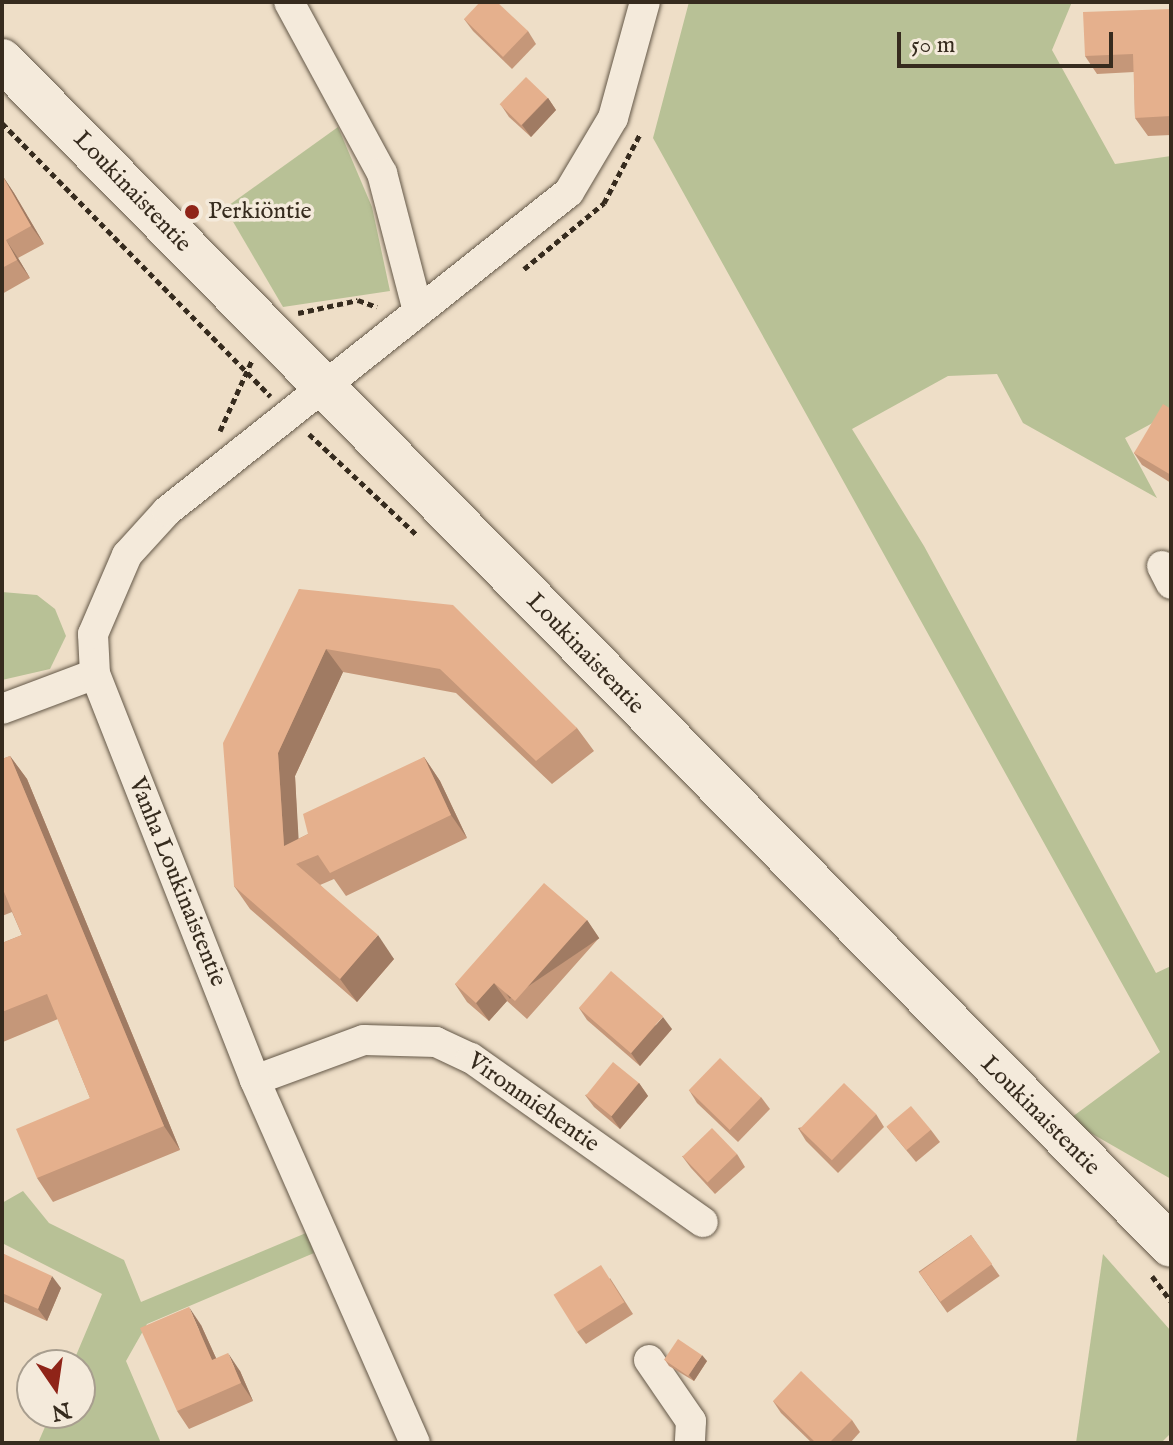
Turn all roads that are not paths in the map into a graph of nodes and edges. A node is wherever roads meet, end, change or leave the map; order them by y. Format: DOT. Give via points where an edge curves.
graph roads {
  1 [pos="289,2"];
  2 [pos="645,2"];
  3 [pos="2,60"];
  4 [pos="418,311"];
  5 [pos="322,387"];
  6 [pos="95,674"];
  7 [pos="2,709"];
  8 [pos="255,1080"];
  9 [pos="703,1222"];
  10 [pos="1171,1246"];
  11 [pos="649,1360"];
  12 [pos="415,1443"];
  13 [pos="690,1443"];
  1 -- 4 [label="street" via="382,173"];
  2 -- 4 [label="street" via="630,72 588,166 548,214"];
  3 -- 5 [label="street, Loukinaistentie"];
  4 -- 5 [label="street"];
  5 -- 6 [label="street, Vanha Loukinaistentie" via="167,511 127,555 93,634"];
  5 -- 10 [label="street, Loukinaistentie"];
  6 -- 7 [label="street"];
  6 -- 8 [label="street, Vanha Loukinaistentie"];
  8 -- 9 [label="street, Vironmiehentie" via="364,1040 436,1042 471,1058"];
  8 -- 12 [label="street, Vanha Loukinaistentie"];
  11 -- 13 [label="street" via="691,1421"];
}
